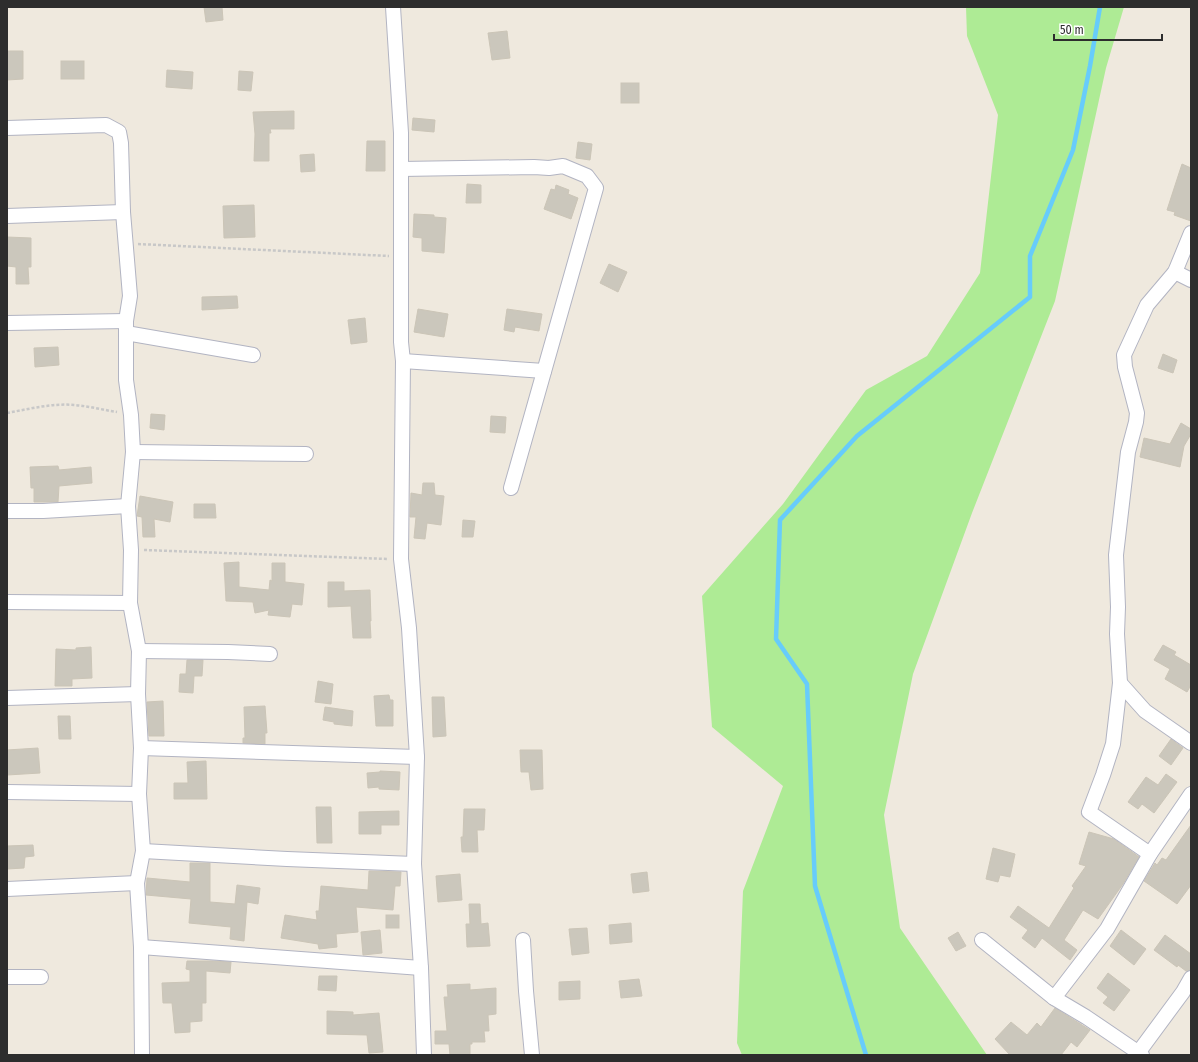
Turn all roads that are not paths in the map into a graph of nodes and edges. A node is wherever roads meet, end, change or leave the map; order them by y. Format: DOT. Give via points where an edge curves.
graph roads {
  1 [pos="393,7"];
  2 [pos="7,128"];
  3 [pos="401,169"];
  4 [pos="122,212"];
  5 [pos="7,216"];
  6 [pos="1191,233"];
  7 [pos="1175,272"];
  8 [pos="1191,280"];
  9 [pos="7,323"];
  10 [pos="126,327"];
  11 [pos="253,355"];
  12 [pos="403,361"];
  13 [pos="544,371"];
  14 [pos="133,452"];
  15 [pos="306,454"];
  16 [pos="511,488"];
  17 [pos="128,506"];
  18 [pos="7,511"];
  19 [pos="7,602"];
  20 [pos="130,603"];
  21 [pos="139,651"];
  22 [pos="270,654"];
  23 [pos="1120,683"];
  24 [pos="138,694"];
  25 [pos="7,698"];
  26 [pos="1191,743"];
  27 [pos="141,748"];
  28 [pos="417,757"];
  29 [pos="7,792"];
  30 [pos="139,794"];
  31 [pos="1191,794"];
  32 [pos="143,851"];
  33 [pos="1150,854"];
  34 [pos="414,864"];
  35 [pos="137,883"];
  36 [pos="7,889"];
  37 [pos="523,940"];
  38 [pos="982,940"];
  39 [pos="141,947"];
  40 [pos="421,968"];
  41 [pos="7,977"];
  42 [pos="41,977"];
  43 [pos="1191,978"];
  44 [pos="1054,998"];
  45 [pos="1140,1054"];
  46 [pos="142,1055"];
  47 [pos="424,1055"];
  48 [pos="532,1055"];
  1 -- 3 [label="street"];
  2 -- 4 [label="street" via="106,126 119,132"];
  3 -- 12 [label="street"];
  3 -- 13 [label="street" via="562,166 587,176 596,188"];
  4 -- 5 [label="street"];
  4 -- 10 [label="street" via="130,296"];
  6 -- 7 [label="street"];
  7 -- 8 [label="street"];
  7 -- 23 [label="street" via="1147,305 1124,355 1124,367 1137,413 1128,452 1116,555"];
  9 -- 10 [label="street"];
  10 -- 11 [label="street"];
  10 -- 14 [label="street" via="126,380"];
  12 -- 13 [label="street"];
  12 -- 28 [label="street" via="401,559 410,628"];
  13 -- 16 [label="street"];
  14 -- 15 [label="street"];
  14 -- 17 [label="street"];
  17 -- 18 [label="street"];
  17 -- 20 [label="street" via="131,550"];
  19 -- 20 [label="street"];
  20 -- 21 [label="street"];
  21 -- 22 [label="street"];
  21 -- 24 [label="street"];
  23 -- 26 [label="street" via="1145,711"];
  23 -- 33 [label="street" via="1112,744 1089,812"];
  24 -- 25 [label="street"];
  24 -- 27 [label="street"];
  27 -- 28 [label="street"];
  27 -- 30 [label="street"];
  28 -- 34 [label="street"];
  29 -- 30 [label="street"];
  30 -- 32 [label="street"];
  31 -- 33 [label="street"];
  32 -- 34 [label="street"];
  32 -- 35 [label="street"];
  33 -- 44 [label="street" via="1107,929"];
  34 -- 40 [label="street"];
  35 -- 36 [label="street"];
  35 -- 39 [label="street"];
  37 -- 48 [label="street"];
  38 -- 44 [label="street"];
  39 -- 40 [label="street"];
  39 -- 46 [label="street"];
  40 -- 47 [label="street"];
  41 -- 42 [label="street"];
  43 -- 45 [label="street"];
  44 -- 45 [label="street"];
}
